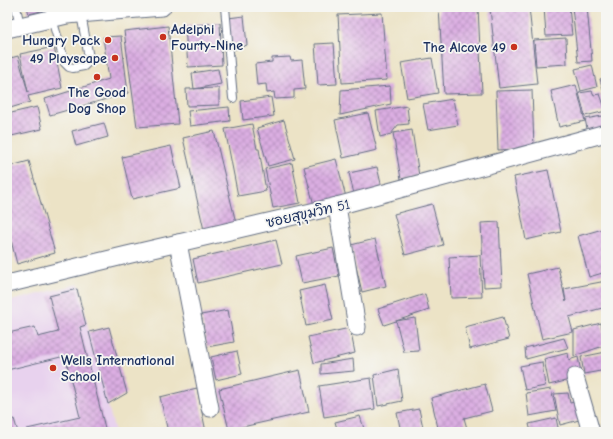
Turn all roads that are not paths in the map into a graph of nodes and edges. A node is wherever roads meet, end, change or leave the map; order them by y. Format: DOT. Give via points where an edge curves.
graph roads {
  1 [pos="16,7"];
  2 [pos="162,7"];
  3 [pos="225,7"];
  4 [pos="66,14"];
  5 [pos="14,28"];
  6 [pos="233,98"];
  7 [pos="606,133"];
  8 [pos="337,206"];
  9 [pos="178,243"];
  10 [pos="7,284"];
  11 [pos="357,327"];
  12 [pos="575,377"];
  13 [pos="210,408"];
  14 [pos="591,432"];
  1 -- 5 [label="lane"];
  2 -- 4 [label="street"];
  3 -- 6 [label="lane"];
  4 -- 4 [label="lane" via="66,63 73,68 84,66 89,58"];
  4 -- 5 [label="street"];
  7 -- 8 [label="street, ซอยสุขุมวิท 51"];
  8 -- 9 [label="street, ซอยสุขุมวิท 51"];
  8 -- 11 [label="street"];
  9 -- 10 [label="street, ซอยสุขุมวิท 51"];
  9 -- 13 [label="street"];
  12 -- 14 [label="street"];
}
